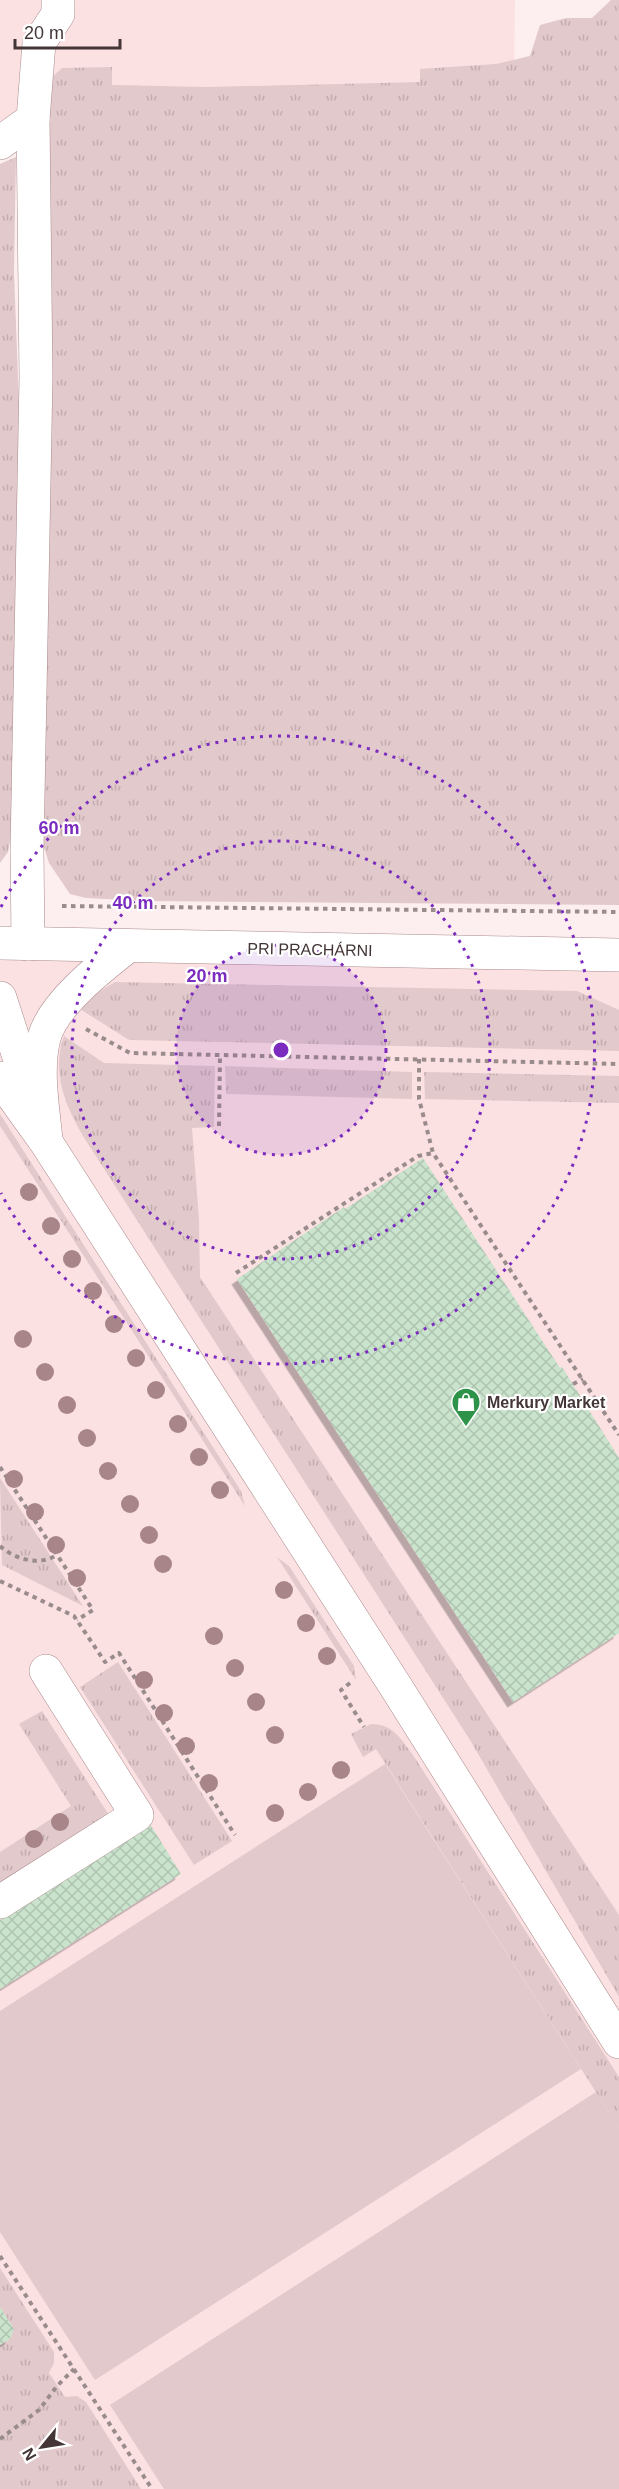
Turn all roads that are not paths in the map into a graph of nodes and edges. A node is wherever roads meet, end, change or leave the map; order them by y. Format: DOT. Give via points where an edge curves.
graph roads {
  1 [pos="58,0"];
  2 [pos="33,119"];
  3 [pos="0,143"];
  4 [pos="14,943"];
  5 [pos="128,946"];
  6 [pos="619,955"];
  7 [pos="0,998"];
  8 [pos="0,1078"];
  9 [pos="46,1142"];
  10 [pos="46,1671"];
  11 [pos="0,1902"];
  12 [pos="618,2039"];
  1 -- 2 [label="street" via="58,14 39,42"];
  2 -- 3 [label="street"];
  2 -- 4 [label="street" via="36,377 27,906"];
  4 -- 5 [label="street, PRI PRACHÁRNI"];
  5 -- 6 [label="street, PRI PRACHÁRNI"];
  5 -- 9 [label="street" via="82,985 45,1036 41,1058"];
  7 -- 9 [label="street"];
  8 -- 9 [label="street"];
  9 -- 12 [label="street"];
  10 -- 11 [label="street" via="137,1815"];
}
